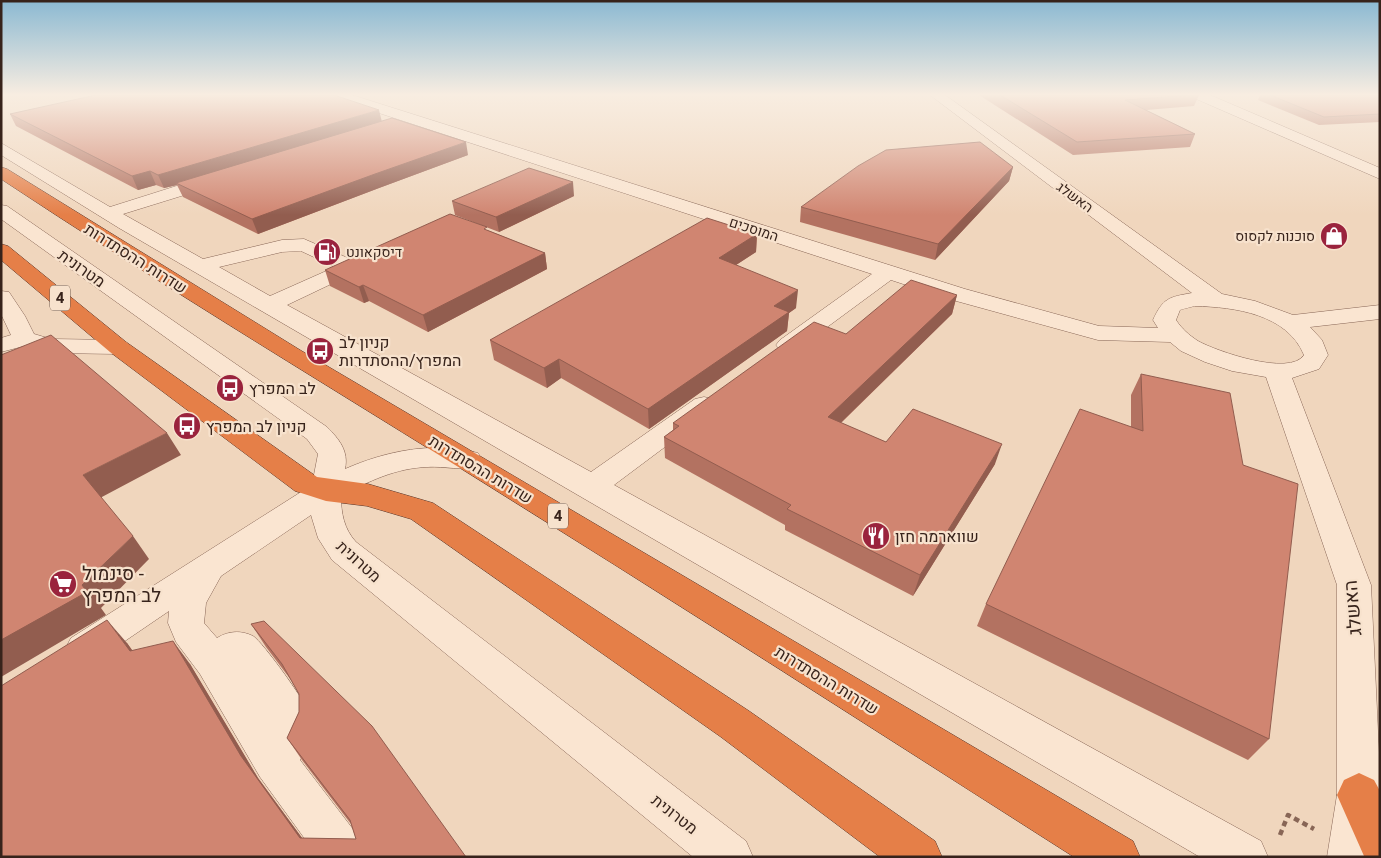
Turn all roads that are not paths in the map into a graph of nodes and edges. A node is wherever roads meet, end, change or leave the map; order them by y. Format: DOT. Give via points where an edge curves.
graph roads {
  1 [pos="462,135"];
  2 [pos="991,135"];
  3 [pos="1291,135"];
  4 [pos="1,148"];
  5 [pos="1,172"];
  6 [pos="1380,174"];
  7 [pos="232,175"];
  8 [pos="1,210"];
  9 [pos="113,226"];
  10 [pos="1,250"];
  11 [pos="200,266"];
  12 [pos="888,272"];
  13 [pos="1,297"];
  14 [pos="1214,299"];
  15 [pos="268,305"];
  16 [pos="1380,312"];
  17 [pos="1289,322"];
  18 [pos="1175,335"];
  19 [pos="24,339"];
  20 [pos="1,346"];
  21 [pos="118,347"];
  22 [pos="767,359"];
  23 [pos="1277,371"];
  24 [pos="719,394"];
  25 [pos="468,460"];
  26 [pos="591,487"];
  27 [pos="326,490"];
  28 [pos="217,562"];
  29 [pos="59,664"];
  30 [pos="1361,849"];
  31 [pos="346,857"];
  32 [pos="730,857"];
  33 [pos="919,857"];
  34 [pos="1117,857"];
  35 [pos="1245,857"];
  1 -- 12 [label="street, המוסכים"];
  2 -- 14 [label="street, האשלג"];
  3 -- 6 [label="street"];
  4 -- 9 [label="street"];
  5 -- 9 [label="highway, שדרות ההסתדרות / 4"];
  7 -- 9 [label="street"];
  8 -- 27 [label="street, מטרונית" via="317,433 329,445 333,456"];
  9 -- 11 [label="street"];
  9 -- 25 [label="highway, שדרות ההסתדרות / 4" via="385,412"];
  10 -- 21 [label="highway, 4"];
  11 -- 15 [label="street"];
  11 -- 15 [label="street" via="297,245 304,245 343,263 342,271"];
  12 -- 18 [label="street, המוסכים" via="1098,333"];
  12 -- 22 [label="street"];
  13 -- 19 [label="street"];
  14 -- 17 [label="street" via="1252,306"];
  14 -- 18 [label="street" via="1195,299 1170,307 1165,315 1166,324"];
  15 -- 26 [label="street"];
  16 -- 17 [label="street"];
  17 -- 23 [label="street" via="1314,344 1316,355 1310,364"];
  18 -- 23 [label="street" via="1208,356 1255,369"];
  19 -- 20 [label="street"];
  19 -- 21 [label="street" via="50,346"];
  21 -- 27 [label="highway, 4" via="306,484"];
  23 -- 30 [label="street, האשלג" via="1354,585"];
  24 -- 26 [label="street"];
  25 -- 27 [label="street" via="435,456 401,460 363,471"];
  25 -- 34 [label="highway, שדרות ההסתדרות / 4"];
  26 -- 35 [label="street"];
  27 -- 28 [label="street"];
  27 -- 32 [label="street, מטרונית" via="328,522 334,539 344,551"];
  27 -- 33 [label="highway, 4" via="368,495 422,511 735,724"];
  28 -- 29 [label="street"];
  28 -- 31 [label="street" via="194,588 186,612 189,631 213,662 232,648 242,648 290,713 292,734 275,762"];
}
